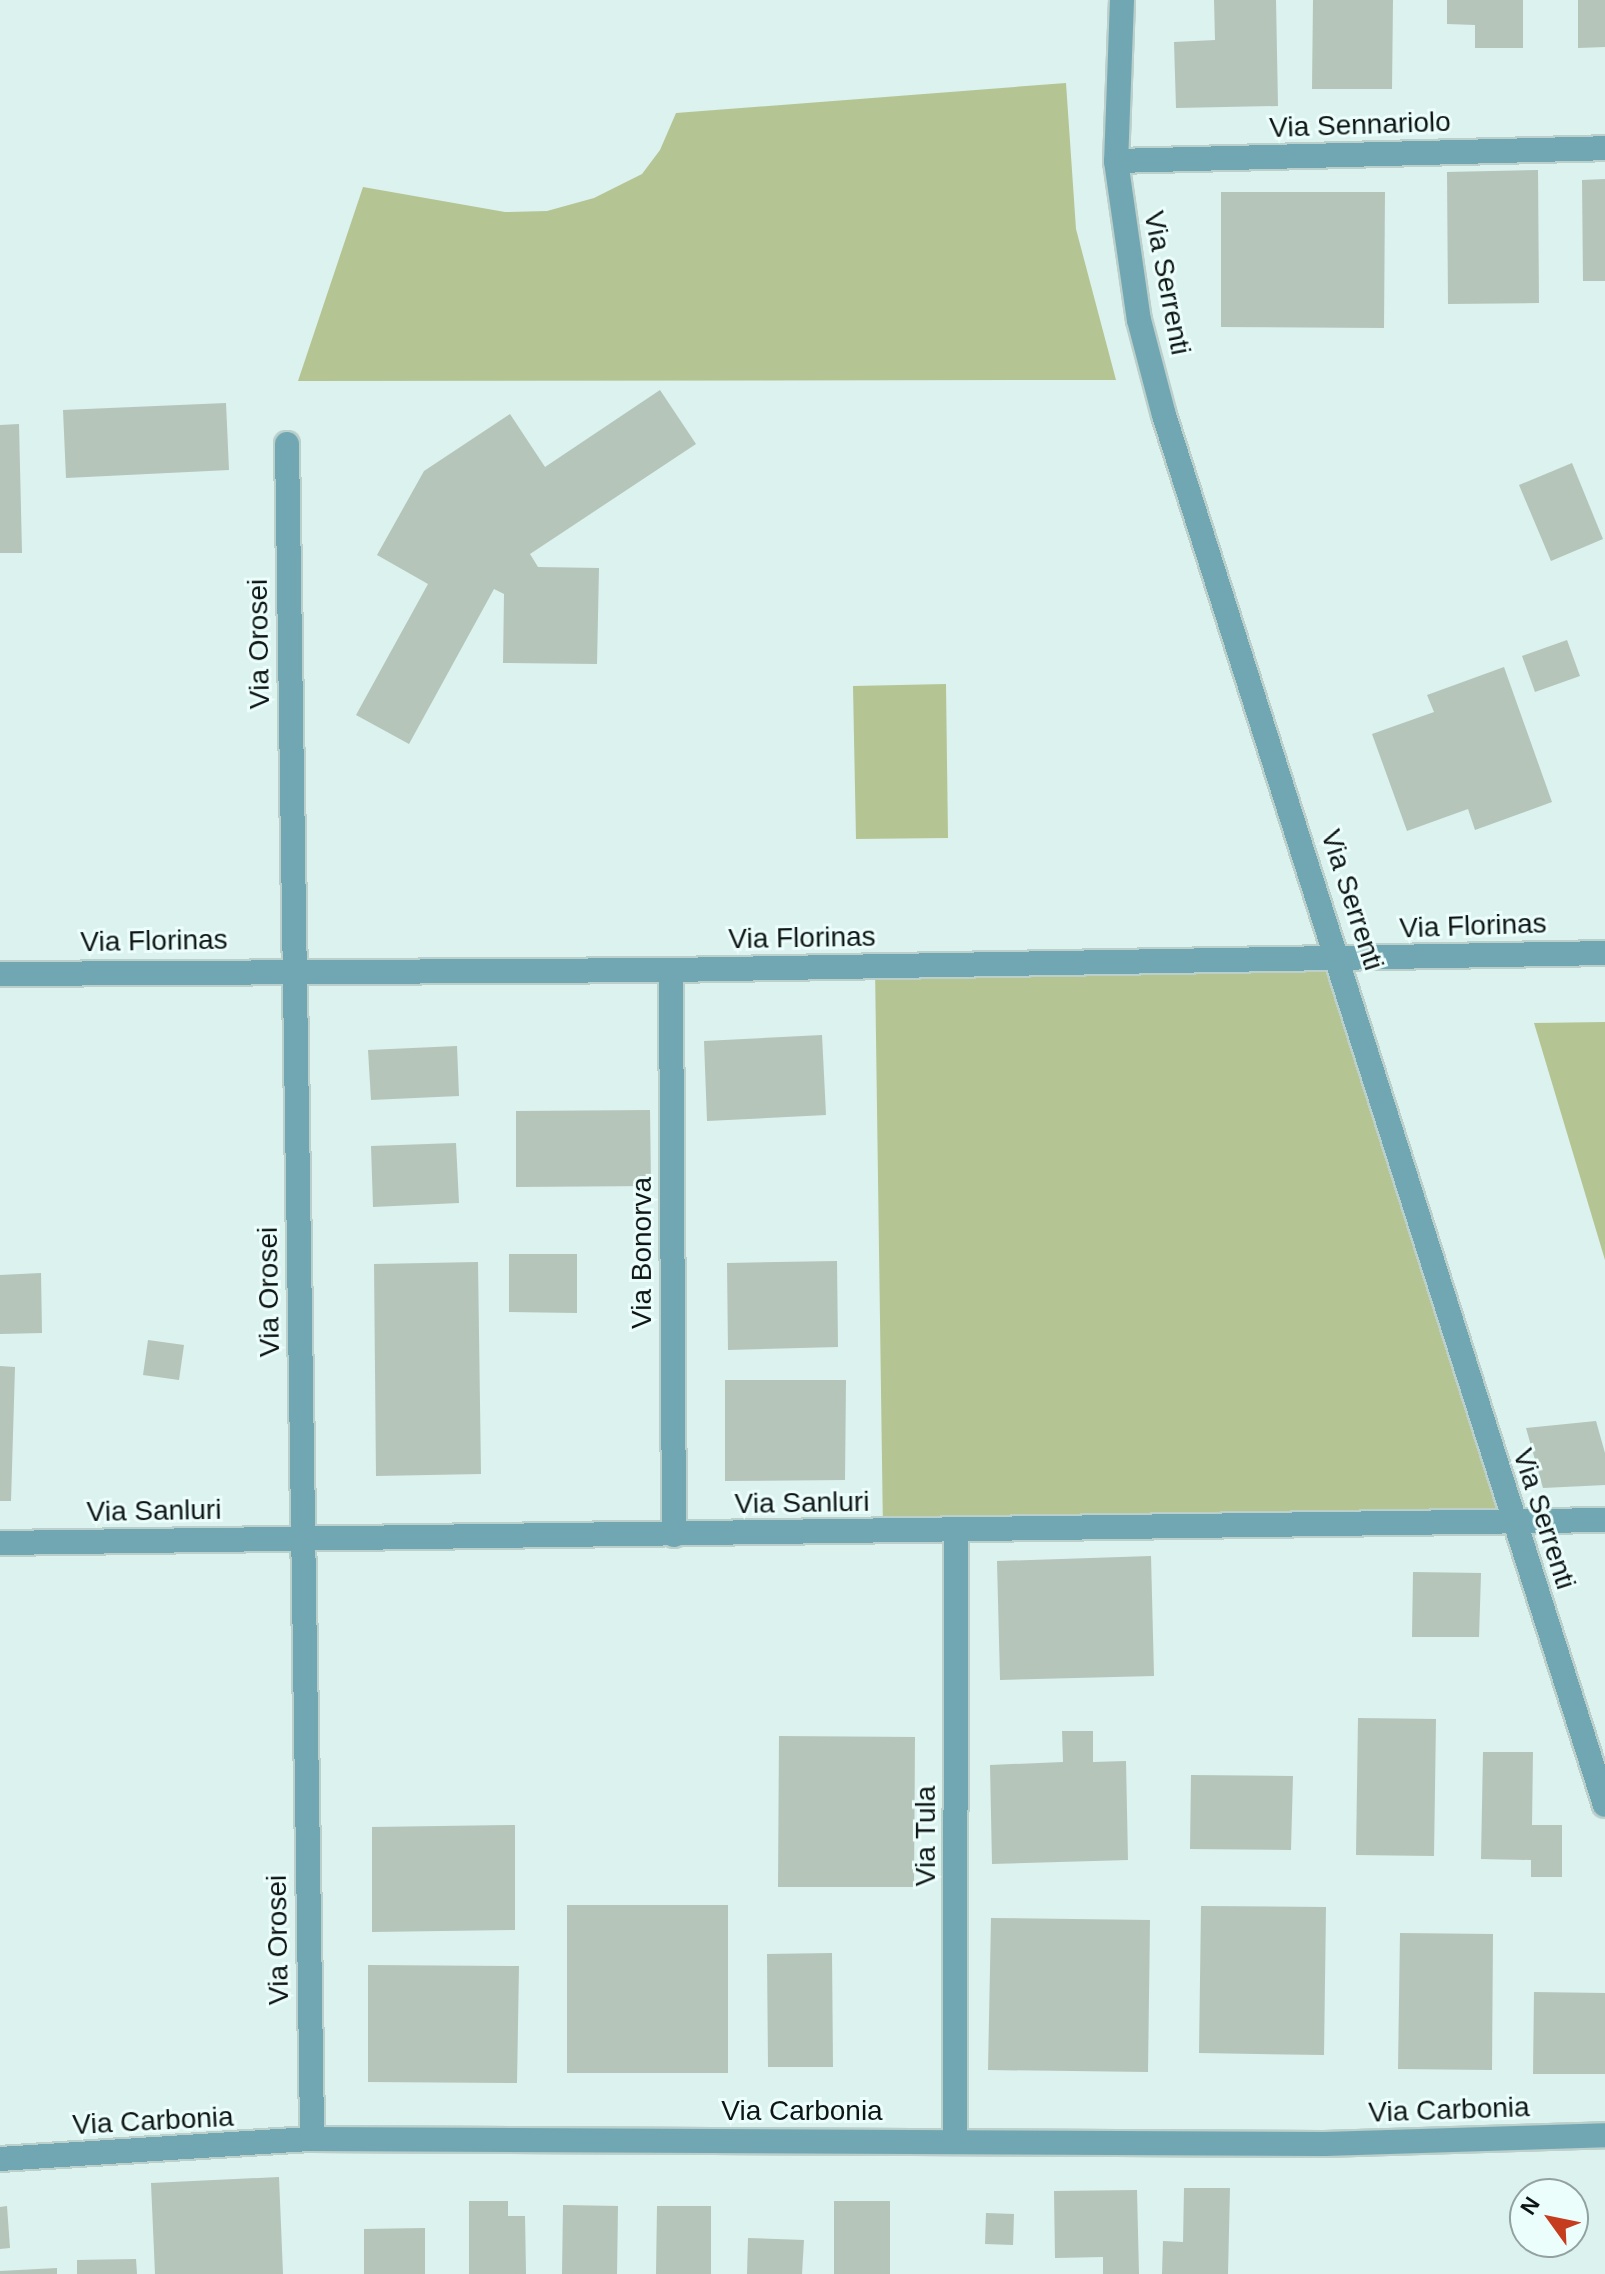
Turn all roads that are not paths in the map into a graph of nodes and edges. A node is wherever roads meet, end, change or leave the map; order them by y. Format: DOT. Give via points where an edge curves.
graph roads {
  1 [pos="1122,0"];
  2 [pos="1605,148"];
  3 [pos="1116,161"];
  4 [pos="287,444"];
  5 [pos="1605,953"];
  6 [pos="1340,959"];
  7 [pos="295,969"];
  8 [pos="671,970"];
  9 [pos="0,974"];
  10 [pos="1605,1520"];
  11 [pos="1514,1525"];
  12 [pos="956,1531"];
  13 [pos="674,1535"];
  14 [pos="303,1539"];
  15 [pos="0,1543"];
  16 [pos="1605,1805"];
  17 [pos="1605,2135"];
  18 [pos="312,2139"];
  19 [pos="955,2141"];
  20 [pos="0,2159"];
  1 -- 3 [label="street, Via Serrenti"];
  2 -- 3 [label="street, Via Sennariolo"];
  3 -- 6 [label="street, Via Serrenti" via="1139,320 1164,415"];
  4 -- 7 [label="street, Via Orosei"];
  5 -- 6 [label="street, Via Florinas"];
  6 -- 8 [label="street, Via Florinas"];
  6 -- 11 [label="street, Via Serrenti"];
  7 -- 8 [label="street, Via Florinas"];
  7 -- 9 [label="street, Via Florinas"];
  7 -- 14 [label="street, Via Orosei"];
  8 -- 13 [label="street, Via Bonorva"];
  10 -- 11 [label="street, Via Sanluri"];
  11 -- 12 [label="street, Via Sanluri"];
  11 -- 16 [label="street, Via Serrenti"];
  12 -- 13 [label="street, Via Sanluri"];
  12 -- 19 [label="street, Via Tula"];
  13 -- 14 [label="street, Via Sanluri"];
  14 -- 15 [label="street, Via Sanluri"];
  14 -- 18 [label="street, Via Orosei"];
  17 -- 19 [label="street, Via Carbonia" via="1325,2144"];
  18 -- 19 [label="street, Via Carbonia"];
  18 -- 20 [label="street, Via Carbonia"];
}
